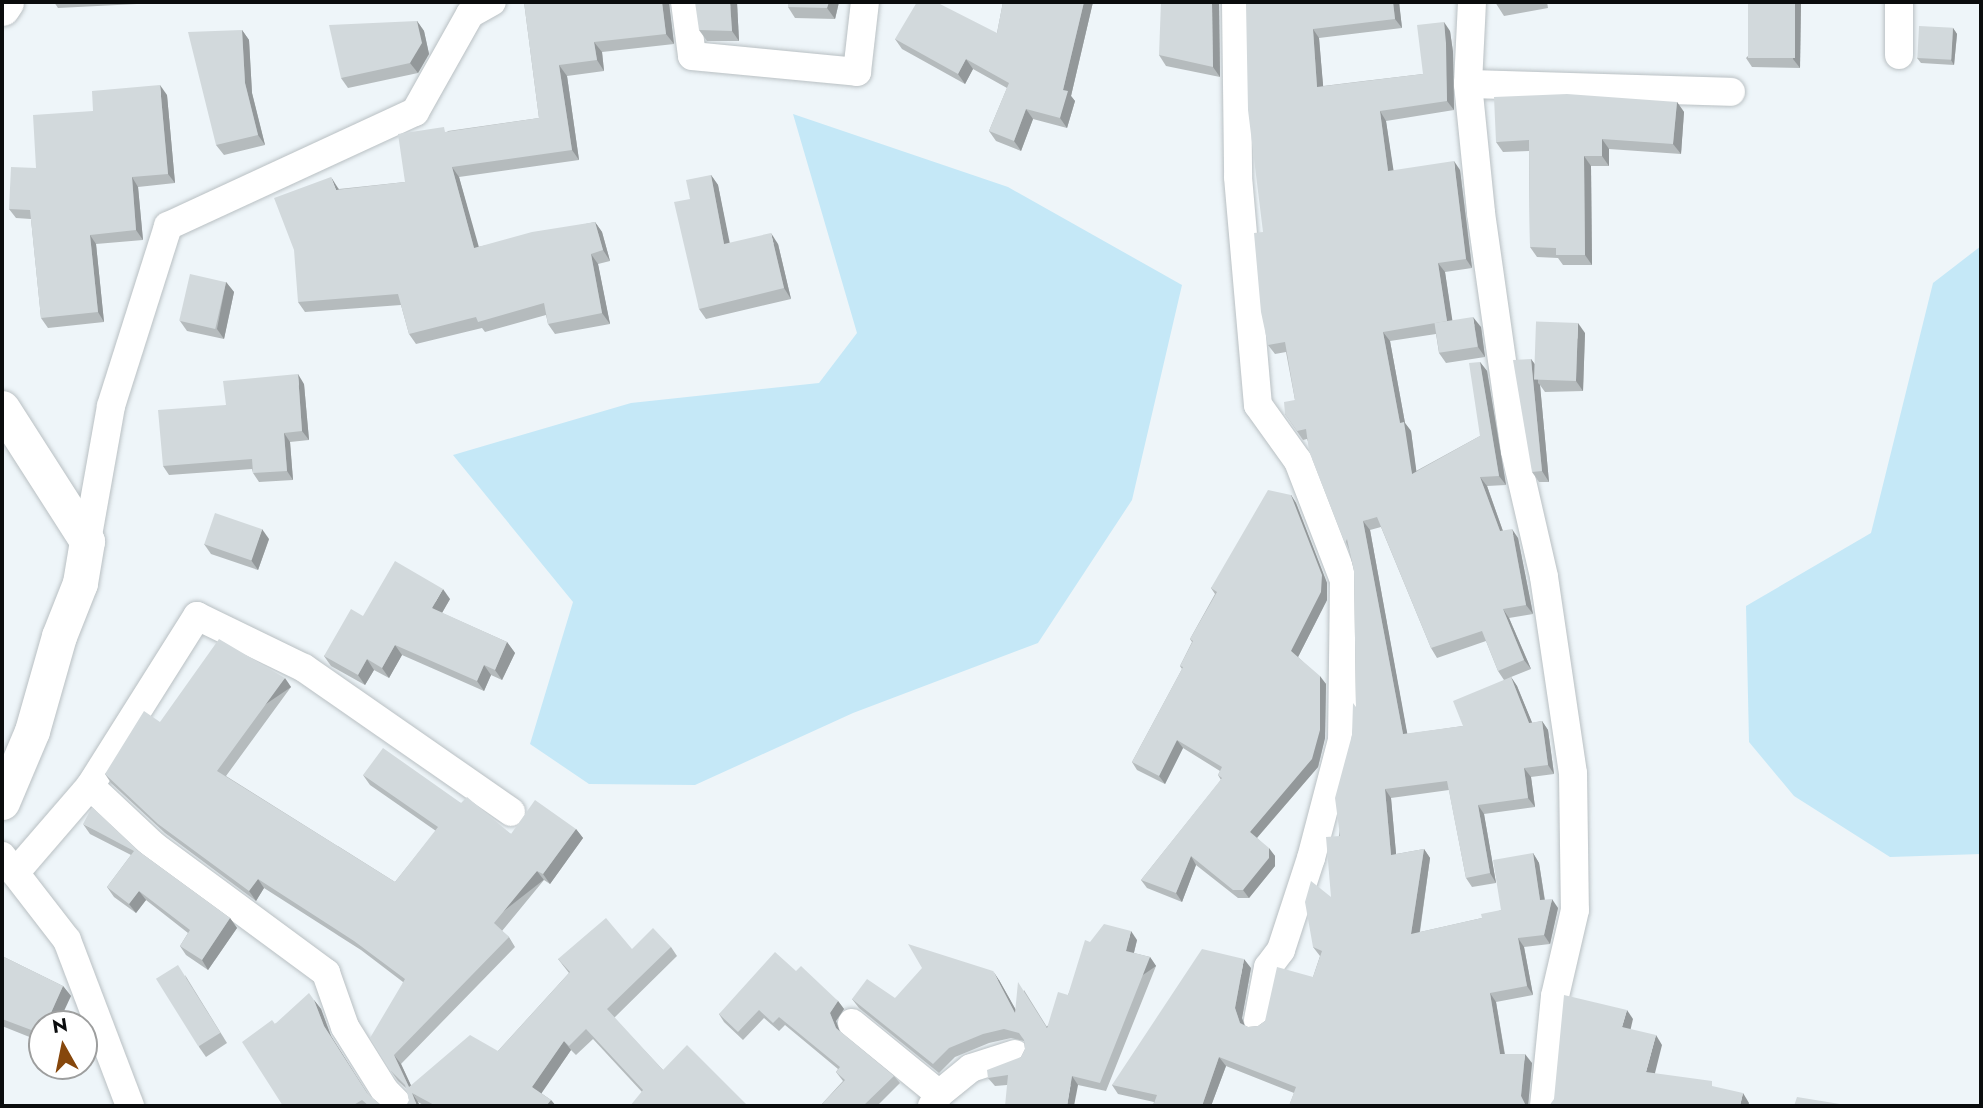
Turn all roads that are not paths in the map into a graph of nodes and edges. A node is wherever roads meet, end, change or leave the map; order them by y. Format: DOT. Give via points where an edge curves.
graph roads {
  1 [pos="6,2"];
  2 [pos="685,2"];
  3 [pos="864,2"];
  4 [pos="1236,2"];
  5 [pos="1472,2"];
  6 [pos="1899,2"];
  7 [pos="476,6"];
  8 [pos="2,8"];
  9 [pos="1899,55"];
  10 [pos="1468,85"];
  11 [pos="1731,92"];
  12 [pos="2,408"];
  13 [pos="87,541"];
  14 [pos="90,786"];
  15 [pos="2,802"];
  16 [pos="511,812"];
  17 [pos="8,865"];
  18 [pos="1258,1020"];
  19 [pos="852,1023"];
  20 [pos="1015,1054"];
  21 [pos="935,1100"];
  22 [pos="130,1106"];
  23 [pos="400,1106"];
  24 [pos="1544,1106"];
  1 -- 8 [label="street"];
  2 -- 3 [label="street" via="692,56 857,72"];
  4 -- 18 [label="street" via="1238,177 1258,405 1298,461 1344,580 1345,604 1342,740 1311,858 1281,950 1268,967"];
  5 -- 10 [label="street"];
  6 -- 9 [label="street"];
  7 -- 13 [label="street" via="415,113 168,226 111,406"];
  10 -- 11 [label="street"];
  10 -- 24 [label="street" via="1515,450 1544,577 1573,774 1574,910 1555,996"];
  12 -- 13 [label="street"];
  13 -- 15 [label="street" via="80,583 32,731"];
  14 -- 16 [label="street" via="197,616 304,668"];
  14 -- 17 [label="street"];
  14 -- 23 [label="street" via="154,846 326,973 345,1027 384,1091"];
  17 -- 22 [label="street" via="67,940"];
  19 -- 21 [label="street"];
  20 -- 21 [label="street" via="971,1068"];
}
